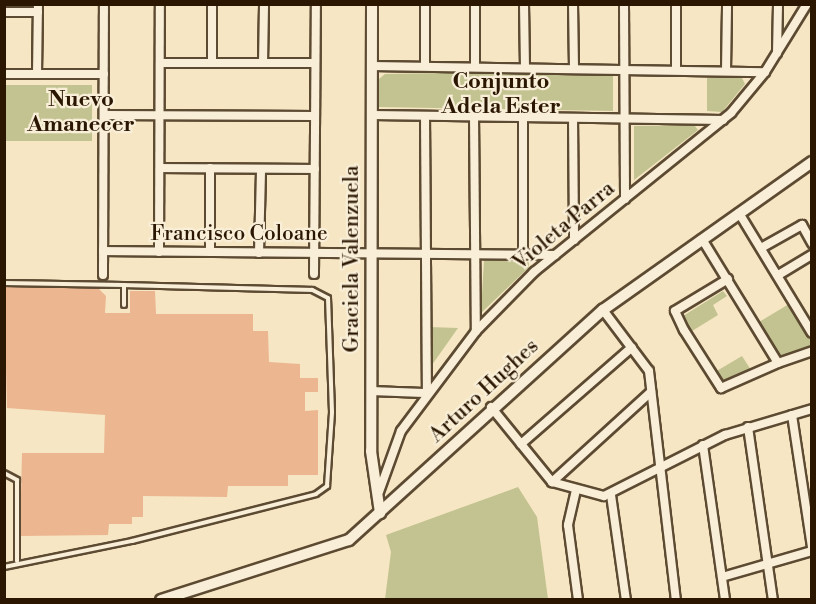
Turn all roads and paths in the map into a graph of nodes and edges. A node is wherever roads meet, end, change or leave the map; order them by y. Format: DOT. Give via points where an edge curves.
graph roads {
  1 [pos="104,4"];
  2 [pos="160,4"];
  3 [pos="212,4"];
  4 [pos="264,4"];
  5 [pos="316,4"];
  6 [pos="372,4"];
  7 [pos="425,4"];
  8 [pos="475,4"];
  9 [pos="524,4"];
  10 [pos="573,4"];
  11 [pos="624,4"];
  12 [pos="676,4"];
  13 [pos="727,4"];
  14 [pos="778,4"];
  15 [pos="807,4"];
  16 [pos="38,8"];
  17 [pos="4,12"];
  18 [pos="777,54"];
  19 [pos="160,63"];
  20 [pos="212,63"];
  21 [pos="263,63"];
  22 [pos="315,63"];
  23 [pos="372,66"];
  24 [pos="425,66"];
  25 [pos="475,67"];
  26 [pos="525,68"];
  27 [pos="574,68"];
  28 [pos="624,69"];
  29 [pos="676,70"];
  30 [pos="726,71"];
  31 [pos="765,72"];
  32 [pos="4,74"];
  33 [pos="37,74"];
  34 [pos="104,74"];
  35 [pos="104,115"];
  36 [pos="160,115"];
  37 [pos="372,115"];
  38 [pos="315,116"];
  39 [pos="425,116"];
  40 [pos="474,116"];
  41 [pos="524,117"];
  42 [pos="573,118"];
  43 [pos="625,118"];
  44 [pos="723,120"];
  45 [pos="812,162"];
  46 [pos="160,168"];
  47 [pos="210,168"];
  48 [pos="261,168"];
  49 [pos="315,169"];
  50 [pos="625,199"];
  51 [pos="739,213"];
  52 [pos="702,239"];
  53 [pos="574,240"];
  54 [pos="812,243"];
  55 [pos="762,248"];
  56 [pos="103,252"];
  57 [pos="159,252"];
  58 [pos="210,252"];
  59 [pos="259,253"];
  60 [pos="315,253"];
  61 [pos="371,253"];
  62 [pos="424,254"];
  63 [pos="475,254"];
  64 [pos="523,255"];
  65 [pos="555,255"];
  66 [pos="812,255"];
  67 [pos="314,274"];
  68 [pos="780,274"];
  69 [pos="103,275"];
  70 [pos="728,279"];
  71 [pos="4,283"];
  72 [pos="124,285"];
  73 [pos="124,305"];
  74 [pos="603,310"];
  75 [pos="476,331"];
  76 [pos="812,333"];
  77 [pos="632,347"];
  78 [pos="812,351"];
  79 [pos="778,363"];
  80 [pos="371,391"];
  81 [pos="651,392"];
  82 [pos="425,394"];
  83 [pos="491,407"];
  84 [pos="812,409"];
  85 [pos="792,415"];
  86 [pos="748,427"];
  87 [pos="521,444"];
  88 [pos="703,445"];
  89 [pos="658,468"];
  90 [pos="4,474"];
  91 [pos="552,482"];
  92 [pos="576,490"];
  93 [pos="611,495"];
  94 [pos="377,500"];
  95 [pos="380,513"];
  96 [pos="812,549"];
  97 [pos="17,561"];
  98 [pos="768,564"];
  99 [pos="4,567"];
  100 [pos="722,577"];
  101 [pos="161,600"];
  102 [pos="578,600"];
  103 [pos="626,600"];
  104 [pos="676,600"];
  105 [pos="725,600"];
  106 [pos="773,600"];
  1 -- 34 [label="street"];
  2 -- 19 [label="street"];
  3 -- 20 [label="street"];
  4 -- 21 [label="street"];
  5 -- 22 [label="street"];
  6 -- 23 [label="street, Graciela Valenzuela"];
  7 -- 24 [label="street"];
  8 -- 25 [label="street"];
  9 -- 26 [label="street"];
  10 -- 27 [label="street"];
  11 -- 28 [label="street"];
  12 -- 29 [label="street"];
  13 -- 30 [label="street"];
  14 -- 18 [label="street"];
  15 -- 18 [label="street, Violeta Parra"];
  16 -- 17 [label="street"];
  16 -- 33 [label="street"];
  18 -- 31 [label="street, Violeta Parra"];
  19 -- 20 [label="street"];
  19 -- 36 [label="street"];
  20 -- 21 [label="street"];
  21 -- 22 [label="street"];
  22 -- 38 [label="street"];
  23 -- 24 [label="street"];
  23 -- 37 [label="street, Graciela Valenzuela"];
  24 -- 25 [label="street"];
  25 -- 26 [label="street"];
  26 -- 27 [label="street"];
  27 -- 28 [label="street"];
  28 -- 29 [label="street"];
  28 -- 43 [label="street"];
  29 -- 30 [label="street"];
  30 -- 31 [label="street"];
  31 -- 44 [label="street, Violeta Parra"];
  32 -- 33 [label="street"];
  33 -- 34 [label="street"];
  34 -- 35 [label="street"];
  35 -- 36 [label="street"];
  35 -- 56 [label="street"];
  36 -- 38 [label="street"];
  36 -- 46 [label="street"];
  37 -- 39 [label="street"];
  37 -- 61 [label="street, Graciela Valenzuela"];
  38 -- 49 [label="street"];
  39 -- 40 [label="street"];
  39 -- 62 [label="street"];
  40 -- 41 [label="street"];
  40 -- 63 [label="street"];
  41 -- 42 [label="street"];
  41 -- 64 [label="street"];
  42 -- 43 [label="street"];
  42 -- 53 [label="street"];
  43 -- 44 [label="street"];
  43 -- 50 [label="street"];
  44 -- 50 [label="street, Violeta Parra"];
  45 -- 51 [label="street, Arturo Hughes"];
  46 -- 47 [label="street"];
  46 -- 57 [label="street"];
  47 -- 48 [label="street"];
  47 -- 58 [label="street"];
  48 -- 49 [label="street"];
  48 -- 59 [label="street"];
  49 -- 60 [label="street"];
  50 -- 53 [label="street, Violeta Parra"];
  51 -- 52 [label="street, Arturo Hughes"];
  51 -- 55 [label="street"];
  52 -- 70 [label="street"];
  52 -- 74 [label="street, Arturo Hughes"];
  53 -- 65 [label="street, Violeta Parra"];
  54 -- 55 [label="street" via="802,225"];
  55 -- 68 [label="street"];
  56 -- 57 [label="street, Francisco Coloane"];
  56 -- 69 [label="street"];
  57 -- 58 [label="street, Francisco Coloane"];
  58 -- 59 [label="street, Francisco Coloane"];
  59 -- 60 [label="street, Francisco Coloane"];
  60 -- 61 [label="street, Francisco Coloane"];
  60 -- 67 [label="street"];
  61 -- 62 [label="street, Francisco Coloane"];
  61 -- 80 [label="street, Graciela Valenzuela"];
  62 -- 63 [label="street, Francisco Coloane"];
  62 -- 82 [label="street"];
  63 -- 64 [label="street, Francisco Coloane"];
  63 -- 75 [label="street"];
  64 -- 65 [label="street, Francisco Coloane"];
  65 -- 75 [label="street, Violeta Parra"];
  66 -- 68 [label="street"];
  68 -- 76 [label="street"];
  70 -- 79 [label="street"];
  70 -- 79 [label="street" via="675,311 684,330 721,388"];
  71 -- 72 [label="lane"];
  72 -- 73 [label="lane"];
  72 -- 97 [label="lane" via="312,290 328,298 330,479 323,490 305,497 132,541"];
  74 -- 77 [label="street"];
  74 -- 83 [label="street, Arturo Hughes"];
  75 -- 82 [label="street, Violeta Parra"];
  77 -- 81 [label="street" via="649,371"];
  77 -- 87 [label="street"];
  78 -- 79 [label="street"];
  80 -- 82 [label="street"];
  80 -- 94 [label="street, Graciela Valenzuela"];
  81 -- 89 [label="street"];
  81 -- 91 [label="street"];
  82 -- 94 [label="street, Violeta Parra" via="395,441"];
  83 -- 87 [label="street"];
  83 -- 95 [label="street, Arturo Hughes" via="409,491"];
  84 -- 85 [label="street"];
  85 -- 86 [label="street"];
  85 -- 96 [label="street"];
  86 -- 88 [label="street"];
  86 -- 98 [label="street"];
  87 -- 91 [label="street"];
  88 -- 89 [label="street"];
  88 -- 100 [label="street"];
  89 -- 93 [label="street"];
  89 -- 104 [label="street"];
  90 -- 97 [label="lane" via="17,480"];
  91 -- 92 [label="street"];
  92 -- 93 [label="street"];
  92 -- 102 [label="street" via="568,525"];
  93 -- 103 [label="street"];
  94 -- 95 [label="street, Graciela Valenzuela"];
  95 -- 101 [label="street, Arturo Hughes" via="336,548"];
  96 -- 98 [label="street"];
  97 -- 99 [label="lane"];
  98 -- 100 [label="street"];
  98 -- 106 [label="street"];
  100 -- 105 [label="street"];
}
